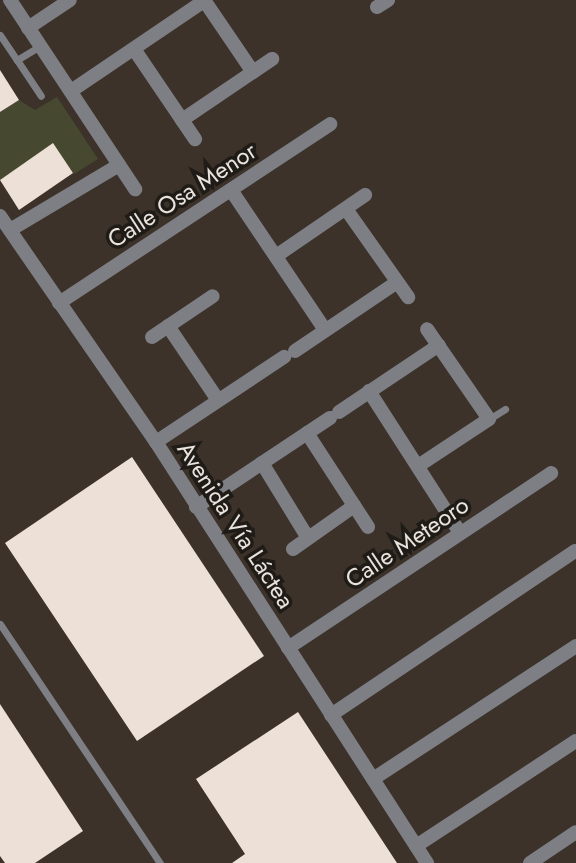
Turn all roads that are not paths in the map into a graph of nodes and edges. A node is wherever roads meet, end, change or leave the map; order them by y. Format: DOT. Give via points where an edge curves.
graph roads {
  1 [pos="10,0"];
  2 [pos="70,0"];
  3 [pos="204,1"];
  4 [pos="29,27"];
  5 [pos="0,35"];
  6 [pos="40,46"];
  7 [pos="134,49"];
  8 [pos="272,59"];
  9 [pos="17,60"];
  10 [pos="253,72"];
  11 [pos="71,91"];
  12 [pos="41,96"];
  13 [pos="182,120"];
  14 [pos="330,124"];
  15 [pos="195,139"];
  16 [pos="119,165"];
  17 [pos="135,188"];
  18 [pos="231,190"];
  19 [pos="365,195"];
  20 [pos="346,209"];
  21 [pos="0,216"];
  22 [pos="10,230"];
  23 [pos="276,256"];
  24 [pos="396,283"];
  25 [pos="212,296"];
  26 [pos="408,297"];
  27 [pos="59,303"];
  28 [pos="168,326"];
  29 [pos="427,329"];
  30 [pos="325,330"];
  31 [pos="152,337"];
  32 [pos="439,345"];
  33 [pos="369,391"];
  34 [pos="218,400"];
  35 [pos="505,409"];
  36 [pos="489,419"];
  37 [pos="307,433"];
  38 [pos="156,442"];
  39 [pos="262,463"];
  40 [pos="418,467"];
  41 [pos="551,472"];
  42 [pos="354,506"];
  43 [pos="196,507"];
  44 [pos="368,527"];
  45 [pos="460,533"];
  46 [pos="308,538"];
  47 [pos="573,548"];
  48 [pos="293,549"];
  49 [pos="0,624"];
  50 [pos="576,646"];
  51 [pos="288,648"];
  52 [pos="331,715"];
  53 [pos="576,741"];
  54 [pos="373,779"];
  55 [pos="576,832"];
  56 [pos="416,846"];
  57 [pos="160,863"];
  58 [pos="427,863"];
  59 [pos="530,863"];
  1 -- 4 [label="street"];
  2 -- 4 [label="street"];
  3 -- 7 [label="street"];
  3 -- 10 [label="street"];
  4 -- 6 [label="street"];
  5 -- 9 [label="lane"];
  6 -- 9 [label="lane"];
  6 -- 11 [label="street"];
  7 -- 11 [label="street"];
  7 -- 13 [label="street"];
  8 -- 10 [label="street"];
  9 -- 12 [label="lane"];
  10 -- 13 [label="street"];
  11 -- 16 [label="street"];
  13 -- 15 [label="street"];
  14 -- 18 [label="street, Calle Osa Menor"];
  16 -- 17 [label="street"];
  16 -- 22 [label="street"];
  18 -- 23 [label="street"];
  18 -- 27 [label="street, Calle Osa Menor"];
  19 -- 20 [label="street"];
  20 -- 23 [label="street"];
  20 -- 24 [label="street"];
  21 -- 22 [label="street, Avenida Vía Láctea"];
  22 -- 27 [label="street, Avenida Vía Láctea"];
  23 -- 30 [label="street"];
  24 -- 26 [label="street"];
  24 -- 30 [label="street"];
  25 -- 28 [label="street"];
  27 -- 38 [label="street, Avenida Vía Láctea"];
  28 -- 31 [label="street"];
  28 -- 34 [label="street"];
  29 -- 32 [label="street"];
  30 -- 34 [label="street"];
  32 -- 33 [label="street"];
  32 -- 36 [label="street"];
  33 -- 37 [label="street"];
  33 -- 40 [label="street"];
  34 -- 38 [label="street"];
  35 -- 36 [label="lane"];
  36 -- 40 [label="street"];
  37 -- 39 [label="street"];
  37 -- 42 [label="street"];
  38 -- 43 [label="street, Avenida Vía Láctea"];
  39 -- 43 [label="street"];
  39 -- 46 [label="street"];
  40 -- 45 [label="street"];
  41 -- 45 [label="street, Calle Meteoro"];
  42 -- 44 [label="street"];
  42 -- 46 [label="street"];
  43 -- 51 [label="street, Avenida Vía Láctea"];
  45 -- 51 [label="street, Calle Meteoro"];
  46 -- 48 [label="street"];
  47 -- 52 [label="street"];
  49 -- 57 [label="lane"];
  50 -- 54 [label="street"];
  51 -- 52 [label="street, Avenida Vía Láctea"];
  52 -- 54 [label="street, Avenida Vía Láctea"];
  53 -- 56 [label="street"];
  54 -- 56 [label="street, Avenida Vía Láctea"];
  55 -- 59 [label="street"];
  56 -- 58 [label="street, Avenida Vía Láctea"];
}
